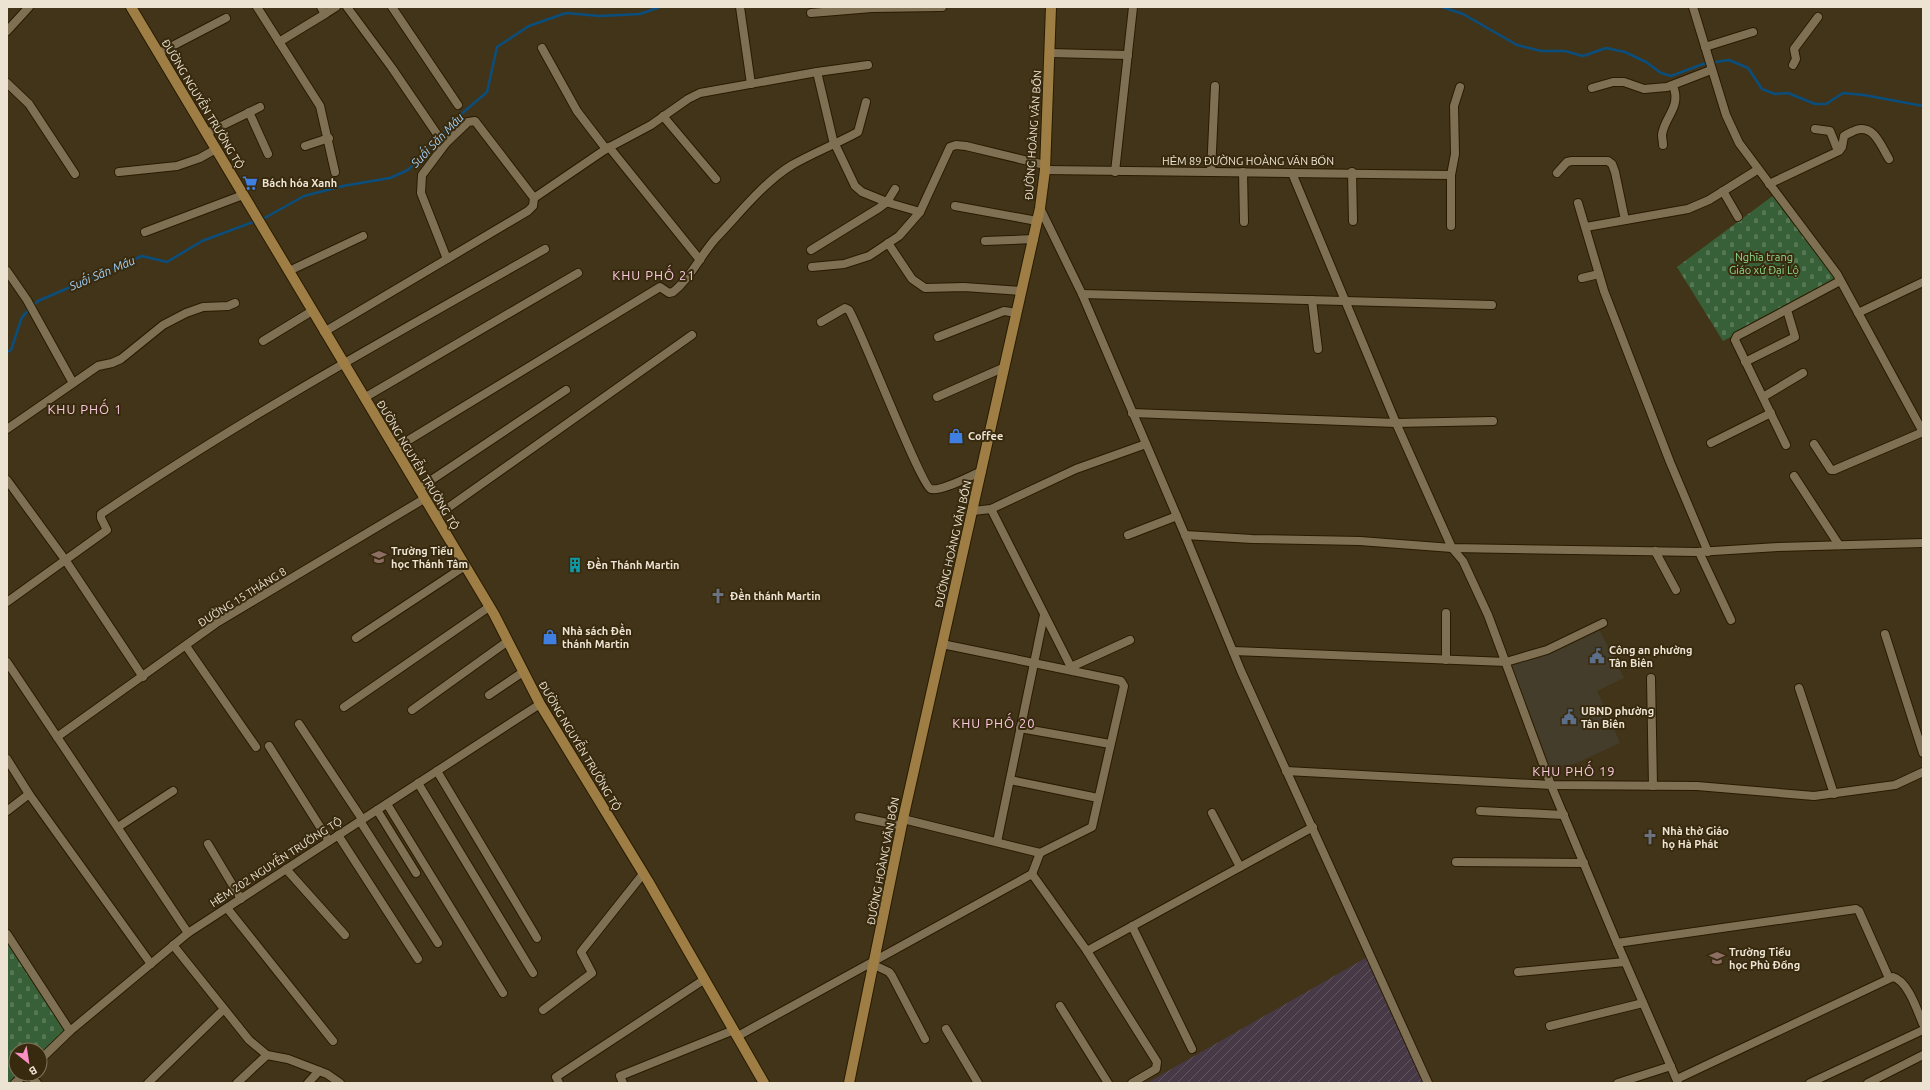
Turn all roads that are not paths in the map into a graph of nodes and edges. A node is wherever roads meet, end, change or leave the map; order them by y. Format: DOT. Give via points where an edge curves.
graph roads {
  1 [pos="29,7"];
  2 [pos="131,7"];
  3 [pos="257,7"];
  4 [pos="336,7"];
  5 [pos="348,7"];
  6 [pos="392,7"];
  7 [pos="740,7"];
  8 [pos="942,7"];
  9 [pos="1052,7"];
  10 [pos="1133,7"];
  11 [pos="1693,7"];
  12 [pos="835,9"];
  13 [pos="323,10"];
  14 [pos="810,13"];
  15 [pos="1818,17"];
  16 [pos="226,18"];
  17 [pos="7,31"];
  18 [pos="1754,32"];
  19 [pos="279,42"];
  20 [pos="1705,47"];
  21 [pos="542,48"];
  22 [pos="159,53"];
  23 [pos="1050,53"];
  24 [pos="1128,55"];
  25 [pos="868,65"];
  26 [pos="1710,65"];
  27 [pos="1793,65"];
  28 [pos="817,72"];
  29 [pos="7,82"];
  30 [pos="751,84"];
  31 [pos="1215,86"];
  32 [pos="1673,86"];
  33 [pos="1460,87"];
  34 [pos="1592,88"];
  35 [pos="866,102"];
  36 [pos="458,105"];
  37 [pos="260,107"];
  38 [pos="249,112"];
  39 [pos="663,116"];
  40 [pos="1815,129"];
  41 [pos="207,134"];
  42 [pos="329,138"];
  43 [pos="443,142"];
  44 [pos="834,143"];
  45 [pos="1663,145"];
  46 [pos="305,146"];
  47 [pos="607,148"];
  48 [pos="216,149"];
  49 [pos="1838,151"];
  50 [pos="268,154"];
  51 [pos="1889,159"];
  52 [pos="1045,167"];
  53 [pos="1757,170"];
  54 [pos="119,172"];
  55 [pos="335,172"];
  56 [pos="1115,172"];
  57 [pos="1211,172"];
  58 [pos="1243,172"];
  59 [pos="1352,172"];
  60 [pos="1292,173"];
  61 [pos="1557,173"];
  62 [pos="75,174"];
  63 [pos="1451,175"];
  64 [pos="716,179"];
  65 [pos="1769,184"];
  66 [pos="895,189"];
  67 [pos="1723,191"];
  68 [pos="243,195"];
  69 [pos="534,198"];
  70 [pos="887,202"];
  71 [pos="1578,203"];
  72 [pos="955,206"];
  73 [pos="1040,208"];
  74 [pos="920,212"];
  75 [pos="1738,216"];
  76 [pos="1625,220"];
  77 [pos="1037,221"];
  78 [pos="1353,221"];
  79 [pos="1244,222"];
  80 [pos="1451,226"];
  81 [pos="1586,227"];
  82 [pos="145,232"];
  83 [pos="363,236"];
  84 [pos="1034,239"];
  85 [pos="986,241"];
  86 [pos="888,243"];
  87 [pos="545,249"];
  88 [pos="811,250"];
  89 [pos="447,259"];
  90 [pos="700,260"];
  91 [pos="812,267"];
  92 [pos="7,271"];
  93 [pos="289,271"];
  94 [pos="578,273"];
  95 [pos="1599,274"];
  96 [pos="1582,278"];
  97 [pos="1840,281"];
  98 [pos="1923,282"];
  99 [pos="1022,291"];
  100 [pos="1082,294"];
  101 [pos="1312,300"];
  102 [pos="1347,301"];
  103 [pos="235,303"];
  104 [pos="1492,305"];
  105 [pos="1786,310"];
  106 [pos="312,311"];
  107 [pos="1017,313"];
  108 [pos="1858,313"];
  109 [pos="821,322"];
  110 [pos="324,332"];
  111 [pos="692,336"];
  112 [pos="938,337"];
  113 [pos="263,341"];
  114 [pos="1318,349"];
  115 [pos="1745,362"];
  116 [pos="343,363"];
  117 [pos="1005,367"];
  118 [pos="1803,373"];
  119 [pos="73,383"];
  120 [pos="566,390"];
  121 [pos="937,397"];
  122 [pos="1763,397"];
  123 [pos="364,398"];
  124 [pos="1132,413"];
  125 [pos="1771,413"];
  126 [pos="1493,421"];
  127 [pos="1396,423"];
  128 [pos="7,429"];
  129 [pos="1923,432"];
  130 [pos="1711,443"];
  131 [pos="1146,444"];
  132 [pos="1814,444"];
  133 [pos="1786,445"];
  134 [pos="394,449"];
  135 [pos="982,471"];
  136 [pos="1794,476"];
  137 [pos="7,480"];
  138 [pos="418,488"];
  139 [pos="424,499"];
  140 [pos="991,509"];
  141 [pos="973,511"];
  142 [pos="1177,516"];
  143 [pos="435,517"];
  144 [pos="1128,535"];
  145 [pos="1185,535"];
  146 [pos="1923,543"];
  147 [pos="1839,545"];
  148 [pos="1452,548"];
  149 [pos="1655,551"];
  150 [pos="1704,552"];
  151 [pos="66,562"];
  152 [pos="465,566"];
  153 [pos="1676,590"];
  154 [pos="7,602"];
  155 [pos="489,607"];
  156 [pos="1446,613"];
  157 [pos="1044,615"];
  158 [pos="1731,620"];
  159 [pos="1603,624"];
  160 [pos="1885,634"];
  161 [pos="356,638"];
  162 [pos="1130,640"];
  163 [pos="508,641"];
  164 [pos="942,644"];
  165 [pos="186,646"];
  166 [pos="1233,651"];
  167 [pos="1446,660"];
  168 [pos="7,662"];
  169 [pos="1506,662"];
  170 [pos="1033,664"];
  171 [pos="1072,669"];
  172 [pos="523,672"];
  173 [pos="143,677"];
  174 [pos="1652,678"];
  175 [pos="1799,688"];
  176 [pos="489,695"];
  177 [pos="540,704"];
  178 [pos="344,707"];
  179 [pos="412,710"];
  180 [pos="299,724"];
  181 [pos="1020,728"];
  182 [pos="57,737"];
  183 [pos="1110,744"];
  184 [pos="269,746"];
  185 [pos="256,747"];
  186 [pos="1923,753"];
  187 [pos="7,759"];
  188 [pos="437,771"];
  189 [pos="1286,771"];
  190 [pos="1923,772"];
  191 [pos="1010,780"];
  192 [pos="418,783"];
  193 [pos="1551,785"];
  194 [pos="1653,786"];
  195 [pos="173,791"];
  196 [pos="29,794"];
  197 [pos="1834,794"];
  198 [pos="1098,798"];
  199 [pos="386,804"];
  200 [pos="377,810"];
  201 [pos="7,811"];
  202 [pos="1480,811"];
  203 [pos="1212,813"];
  204 [pos="1564,815"];
  205 [pos="859,817"];
  206 [pos="361,820"];
  207 [pos="902,822"];
  208 [pos="118,827"];
  209 [pos="1313,827"];
  210 [pos="338,835"];
  211 [pos="329,841"];
  212 [pos="997,842"];
  213 [pos="208,844"];
  214 [pos="1040,853"];
  215 [pos="1456,862"];
  216 [pos="1584,863"];
  217 [pos="1240,867"];
  218 [pos="286,869"];
  219 [pos="416,873"];
  220 [pos="643,874"];
  221 [pos="1032,874"];
  222 [pos="241,899"];
  223 [pos="227,908"];
  224 [pos="1132,926"];
  225 [pos="188,933"];
  226 [pos="7,934"];
  227 [pos="345,935"];
  228 [pos="537,938"];
  229 [pos="438,943"];
  230 [pos="1617,943"];
  231 [pos="173,945"];
  232 [pos="1087,951"];
  233 [pos="418,959"];
  234 [pos="875,962"];
  235 [pos="1625,962"];
  236 [pos="151,964"];
  237 [pos="1518,972"];
  238 [pos="534,973"];
  239 [pos="1889,978"];
  240 [pos="705,979"];
  241 [pos="503,993"];
  242 [pos="1643,1003"];
  243 [pos="1060,1006"];
  244 [pos="224,1009"];
  245 [pos="543,1010"];
  246 [pos="1923,1024"];
  247 [pos="1550,1026"];
  248 [pos="946,1029"];
  249 [pos="1923,1030"];
  250 [pos="70,1031"];
  251 [pos="736,1033"];
  252 [pos="925,1038"];
  253 [pos="333,1040"];
  254 [pos="1192,1049"];
  255 [pos="48,1052"];
  256 [pos="267,1055"];
  257 [pos="1923,1055"];
  258 [pos="1671,1066"];
  259 [pos="319,1071"];
  260 [pos="1677,1081"];
  261 [pos="148,1083"];
  262 [pos="237,1083"];
  263 [pos="308,1083"];
  264 [pos="340,1083"];
  265 [pos="559,1083"];
  266 [pos="623,1083"];
  267 [pos="764,1083"];
  268 [pos="849,1083"];
  269 [pos="978,1083"];
  270 [pos="1108,1083"];
  271 [pos="1132,1083"];
  272 [pos="1428,1083"];
  273 [pos="1618,1083"];
  274 [pos="1810,1083"];
  275 [pos="1868,1083"];
  1 -- 17 [label="street"];
  2 -- 22 [label="main road, ĐƯỜNG NGUYỄN TRƯỜNG TỘ"];
  3 -- 19 [label="street"];
  4 -- 13 [label="street"];
  5 -- 43 [label="street"];
  6 -- 36 [label="street"];
  7 -- 30 [label="street"];
  8 -- 12 [label="street"];
  9 -- 23 [label="main road, ĐƯỜNG HOÀNG VĂN BỔN"];
  10 -- 24 [label="street"];
  11 -- 20 [label="street"];
  12 -- 14 [label="street"];
  13 -- 19 [label="street"];
  15 -- 27 [label="street" via="1794,49 1796,58"];
  16 -- 22 [label="street"];
  18 -- 20 [label="street"];
  19 -- 42 [label="street" via="320,106"];
  20 -- 26 [label="street"];
  21 -- 47 [label="street" via="577,111"];
  22 -- 41 [label="main road, ĐƯỜNG NGUYỄN TRƯỜNG TỘ"];
  23 -- 24 [label="street"];
  23 -- 52 [label="main road, ĐƯỜNG HOÀNG VĂN BỔN"];
  24 -- 56 [label="street"];
  25 -- 28 [label="street"];
  26 -- 32 [label="street"];
  26 -- 53 [label="street" via="1726,115 1739,143"];
  28 -- 30 [label="street"];
  28 -- 44 [label="street"];
  29 -- 62 [label="street" via="28,104"];
  30 -- 39 [label="street" via="700,93 688,98"];
  31 -- 57 [label="street"];
  32 -- 34 [label="street" via="1644,89 1624,82 1613,82"];
  32 -- 45 [label="street" via="1676,100 1662,135"];
  33 -- 63 [label="street" via="1454,106 1455,154"];
  35 -- 44 [label="street" via="858,132"];
  37 -- 38 [label="street"];
  38 -- 41 [label="street"];
  38 -- 50 [label="street"];
  39 -- 47 [label="street"];
  39 -- 64 [label="street"];
  40 -- 49 [label="street" via="1830,131"];
  41 -- 48 [label="main road, ĐƯỜNG NGUYỄN TRƯỜNG TỘ"];
  42 -- 46 [label="street"];
  42 -- 55 [label="street"];
  43 -- 69 [label="street" via="468,122 475,121"];
  43 -- 89 [label="street" via="422,175 421,193"];
  44 -- 70 [label="street" via="855,186 862,192"];
  44 -- 90 [label="street" via="791,166 770,183 742,210"];
  47 -- 69 [label="street"];
  47 -- 90 [label="street"];
  48 -- 54 [label="street" via="177,166"];
  48 -- 68 [label="main road, ĐƯỜNG NGUYỄN TRƯỜNG TỘ"];
  49 -- 51 [label="street" via="1842,149 1843,139 1847,133 1866,128 1872,132"];
  49 -- 65 [label="street"];
  52 -- 56 [label="street, HẺM 89 ĐƯỜNG HOÀNG VĂN BỔN"];
  52 -- 73 [label="main road, ĐƯỜNG HOÀNG VĂN BỔN"];
  52 -- 74 [label="street, HẺM 89 ĐƯỜNG HOÀNG VĂN BỔN" via="966,146 950,147"];
  53 -- 65 [label="street"];
  53 -- 67 [label="street"];
  56 -- 57 [label="street, HẺM 89 ĐƯỜNG HOÀNG VĂN BỔN"];
  57 -- 58 [label="street, HẺM 89 ĐƯỜNG HOÀNG VĂN BỔN"];
  58 -- 60 [label="street, HẺM 89 ĐƯỜNG HOÀNG VĂN BỔN"];
  58 -- 79 [label="street"];
  59 -- 60 [label="street, HẺM 89 ĐƯỜNG HOÀNG VĂN BỔN"];
  59 -- 63 [label="street, HẺM 89 ĐƯỜNG HOÀNG VĂN BỔN"];
  59 -- 78 [label="street"];
  60 -- 102 [label="street"];
  61 -- 76 [label="street" via="1567,162 1608,161 1614,168"];
  63 -- 80 [label="street"];
  65 -- 97 [label="street"];
  66 -- 70 [label="street"];
  67 -- 75 [label="street"];
  67 -- 76 [label="street" via="1688,209"];
  68 -- 82 [label="street"];
  68 -- 93 [label="main road, ĐƯỜNG NGUYỄN TRƯỜNG TỘ"];
  69 -- 89 [label="street" via="533,206 528,211"];
  70 -- 74 [label="street"];
  70 -- 88 [label="street"];
  71 -- 81 [label="street"];
  72 -- 77 [label="street"];
  73 -- 77 [label="main road, ĐƯỜNG HOÀNG VĂN BỔN"];
  73 -- 100 [label="street"];
  74 -- 86 [label="street" via="899,236"];
  76 -- 81 [label="street"];
  77 -- 84 [label="main road, ĐƯỜNG HOÀNG VĂN BỔN"];
  81 -- 95 [label="street"];
  83 -- 93 [label="street"];
  84 -- 85 [label="street"];
  84 -- 99 [label="main road, ĐƯỜNG HOÀNG VĂN BỔN"];
  86 -- 91 [label="street" via="869,256 844,264"];
  86 -- 99 [label="street" via="912,278 925,288 964,287"];
  87 -- 116 [label="street"];
  89 -- 110 [label="street"];
  90 -- 134 [label="street" via="673,292 669,293 660,287"];
  92 -- 119 [label="street" via="27,300"];
  93 -- 106 [label="main road, ĐƯỜNG NGUYỄN TRƯỜNG TỘ"];
  94 -- 123 [label="street"];
  95 -- 96 [label="street"];
  95 -- 150 [label="street"];
  97 -- 105 [label="street"];
  97 -- 108 [label="street"];
  98 -- 108 [label="street"];
  99 -- 107 [label="main road, ĐƯỜNG HOÀNG VĂN BỔN"];
  100 -- 101 [label="street"];
  100 -- 124 [label="street"];
  101 -- 102 [label="street"];
  101 -- 114 [label="street"];
  102 -- 104 [label="street"];
  102 -- 127 [label="street"];
  103 -- 119 [label="street" via="228,306 204,307 175,318 121,359 98,366"];
  105 -- 115 [label="street" via="1737,336 1736,345"];
  105 -- 115 [label="street" via="1795,337"];
  106 -- 110 [label="main road, ĐƯỜNG NGUYỄN TRƯỜNG TỘ"];
  106 -- 113 [label="street"];
  107 -- 112 [label="street" via="1004,311"];
  107 -- 117 [label="main road, ĐƯỜNG HOÀNG VĂN BỔN"];
  108 -- 129 [label="street"];
  109 -- 135 [label="street" via="845,308 849,310 927,487 942,488"];
  110 -- 116 [label="main road, ĐƯỜNG NGUYỄN TRƯỜNG TỘ"];
  111 -- 143 [label="street"];
  115 -- 122 [label="street"];
  116 -- 123 [label="main road, ĐƯỜNG NGUYỄN TRƯỜNG TỘ"];
  116 -- 151 [label="street" via="177,463 101,514 107,530"];
  117 -- 121 [label="street"];
  117 -- 135 [label="main road, ĐƯỜNG HOÀNG VĂN BỔN"];
  118 -- 122 [label="street"];
  119 -- 128 [label="street"];
  120 -- 138 [label="street"];
  122 -- 125 [label="street"];
  123 -- 134 [label="main road, ĐƯỜNG NGUYỄN TRƯỜNG TỘ"];
  124 -- 127 [label="street"];
  124 -- 131 [label="street"];
  125 -- 130 [label="street"];
  125 -- 133 [label="street"];
  126 -- 127 [label="street"];
  127 -- 148 [label="street"];
  129 -- 132 [label="street" via="1834,470 1830,470"];
  131 -- 140 [label="street" via="1076,469"];
  131 -- 142 [label="street"];
  134 -- 138 [label="main road, ĐƯỜNG NGUYỄN TRƯỜNG TỘ"];
  135 -- 141 [label="main road, ĐƯỜNG HOÀNG VĂN BỔN"];
  136 -- 147 [label="street"];
  137 -- 151 [label="street"];
  138 -- 139 [label="main road, ĐƯỜNG NGUYỄN TRƯỜNG TỘ"];
  139 -- 143 [label="main road, ĐƯỜNG NGUYỄN TRƯỜNG TỘ"];
  139 -- 165 [label="street, ĐƯỜNG 15 THÁNG 8" via="227,617"];
  140 -- 141 [label="street"];
  140 -- 157 [label="street"];
  141 -- 164 [label="main road, ĐƯỜNG HOÀNG VĂN BỔN"];
  142 -- 144 [label="street"];
  142 -- 145 [label="street"];
  143 -- 152 [label="main road, ĐƯỜNG NGUYỄN TRƯỜNG TỘ"];
  145 -- 148 [label="street" via="1360,541"];
  145 -- 166 [label="street"];
  146 -- 147 [label="street"];
  147 -- 150 [label="street"];
  148 -- 149 [label="street"];
  148 -- 169 [label="street" via="1464,561"];
  149 -- 150 [label="street"];
  149 -- 153 [label="street"];
  150 -- 158 [label="street"];
  151 -- 154 [label="street"];
  151 -- 173 [label="street"];
  152 -- 155 [label="main road, ĐƯỜNG NGUYỄN TRƯỜNG TỘ"];
  152 -- 161 [label="street"];
  155 -- 163 [label="main road, ĐƯỜNG NGUYỄN TRƯỜNG TỘ"];
  155 -- 178 [label="street"];
  156 -- 167 [label="street"];
  157 -- 170 [label="street"];
  157 -- 171 [label="street"];
  159 -- 169 [label="street" via="1547,650"];
  160 -- 186 [label="street"];
  162 -- 171 [label="street"];
  163 -- 172 [label="main road, ĐƯỜNG NGUYỄN TRƯỜNG TỘ"];
  163 -- 179 [label="street"];
  164 -- 170 [label="street"];
  164 -- 207 [label="main road, ĐƯỜNG HOÀNG VĂN BỔN"];
  165 -- 173 [label="street, ĐƯỜNG 15 THÁNG 8"];
  165 -- 185 [label="street"];
  166 -- 167 [label="street"];
  166 -- 189 [label="street"];
  167 -- 169 [label="street"];
  168 -- 182 [label="street"];
  169 -- 193 [label="street"];
  170 -- 171 [label="street"];
  170 -- 181 [label="street"];
  171 -- 183 [label="street" via="1121,681 1124,684"];
  172 -- 176 [label="street"];
  172 -- 177 [label="main road, ĐƯỜNG NGUYỄN TRƯỜNG TỘ"];
  173 -- 182 [label="street, ĐƯỜNG 15 THÁNG 8"];
  174 -- 194 [label="street"];
  175 -- 197 [label="street"];
  177 -- 188 [label="street, HẺM 202 NGUYỄN TRƯỜNG TỘ"];
  177 -- 220 [label="main road, ĐƯỜNG NGUYỄN TRƯỜNG TỘ"];
  180 -- 206 [label="street"];
  181 -- 183 [label="street"];
  181 -- 191 [label="street"];
  182 -- 208 [label="street"];
  183 -- 198 [label="street"];
  184 -- 211 [label="street"];
  187 -- 196 [label="street"];
  188 -- 192 [label="street, HẺM 202 NGUYỄN TRƯỜNG TỘ"];
  188 -- 228 [label="street"];
  189 -- 193 [label="street"];
  189 -- 209 [label="street"];
  190 -- 197 [label="street" via="1895,785"];
  191 -- 198 [label="street"];
  191 -- 212 [label="street"];
  192 -- 199 [label="street, HẺM 202 NGUYỄN TRƯỜNG TỘ"];
  192 -- 238 [label="street"];
  193 -- 194 [label="street"];
  193 -- 204 [label="street"];
  194 -- 197 [label="street" via="1743,789 1814,796"];
  195 -- 208 [label="street"];
  196 -- 201 [label="street"];
  196 -- 236 [label="street"];
  198 -- 214 [label="street" via="1092,827"];
  199 -- 200 [label="street, HẺM 202 NGUYỄN TRƯỜNG TỘ"];
  199 -- 241 [label="street"];
  200 -- 206 [label="street, HẺM 202 NGUYỄN TRƯỜNG TỘ"];
  200 -- 219 [label="street"];
  202 -- 204 [label="street"];
  203 -- 217 [label="street"];
  204 -- 216 [label="street"];
  205 -- 207 [label="street"];
  206 -- 210 [label="street, HẺM 202 NGUYỄN TRƯỜNG TỘ"];
  206 -- 229 [label="street"];
  207 -- 212 [label="street"];
  207 -- 234 [label="main road, ĐƯỜNG HOÀNG VĂN BỔN"];
  208 -- 225 [label="street"];
  209 -- 217 [label="street"];
  209 -- 272 [label="street"];
  210 -- 211 [label="street, HẺM 202 NGUYỄN TRƯỜNG TỘ"];
  210 -- 233 [label="street"];
  211 -- 218 [label="street, HẺM 202 NGUYỄN TRƯỜNG TỘ"];
  212 -- 214 [label="street"];
  213 -- 222 [label="street"];
  214 -- 221 [label="street"];
  215 -- 216 [label="street"];
  216 -- 230 [label="street"];
  217 -- 224 [label="street"];
  218 -- 222 [label="street, HẺM 202 NGUYỄN TRƯỜNG TỘ"];
  218 -- 227 [label="street"];
  220 -- 240 [label="main road, ĐƯỜNG NGUYỄN TRƯỜNG TỘ"];
  220 -- 245 [label="street" via="581,952 592,973"];
  221 -- 232 [label="street"];
  221 -- 234 [label="street"];
  222 -- 223 [label="street, HẺM 202 NGUYỄN TRƯỜNG TỘ"];
  223 -- 225 [label="street, HẺM 202 NGUYỄN TRƯỜNG TỘ"];
  223 -- 253 [label="street"];
  224 -- 232 [label="street"];
  224 -- 254 [label="street"];
  225 -- 231 [label="street, HẺM 202 NGUYỄN TRƯỜNG TỘ"];
  226 -- 250 [label="street"];
  230 -- 235 [label="street"];
  230 -- 239 [label="street" via="1856,909"];
  231 -- 236 [label="street, HẺM 202 NGUYỄN TRƯỜNG TỘ"];
  231 -- 244 [label="street"];
  232 -- 271 [label="street" via="1157,1062 1156,1068"];
  234 -- 251 [label="street"];
  234 -- 252 [label="street" via="892,976"];
  234 -- 268 [label="main road, ĐƯỜNG HOÀNG VĂN BỔN"];
  235 -- 237 [label="street"];
  235 -- 242 [label="street"];
  236 -- 250 [label="street, HẺM 202 NGUYỄN TRƯỜNG TỘ"];
  239 -- 246 [label="street" via="1898,978 1904,984"];
  239 -- 260 [label="street"];
  240 -- 251 [label="main road, ĐƯỜNG NGUYỄN TRƯỜNG TỘ"];
  240 -- 265 [label="street" via="556,1076"];
  242 -- 247 [label="street"];
  242 -- 258 [label="street"];
  243 -- 270 [label="street"];
  244 -- 256 [label="street" via="250,1040"];
  244 -- 261 [label="street"];
  248 -- 269 [label="street"];
  249 -- 274 [label="street"];
  250 -- 255 [label="street, HẺM 202 NGUYỄN TRƯỜNG TỘ"];
  251 -- 266 [label="street" via="620,1076"];
  251 -- 267 [label="main road, ĐƯỜNG NGUYỄN TRƯỜNG TỘ"];
  256 -- 259 [label="street" via="288,1059"];
  256 -- 262 [label="street"];
  257 -- 275 [label="street"];
  258 -- 260 [label="street"];
  258 -- 273 [label="street"];
  259 -- 263 [label="street"];
  259 -- 264 [label="street"];
}
